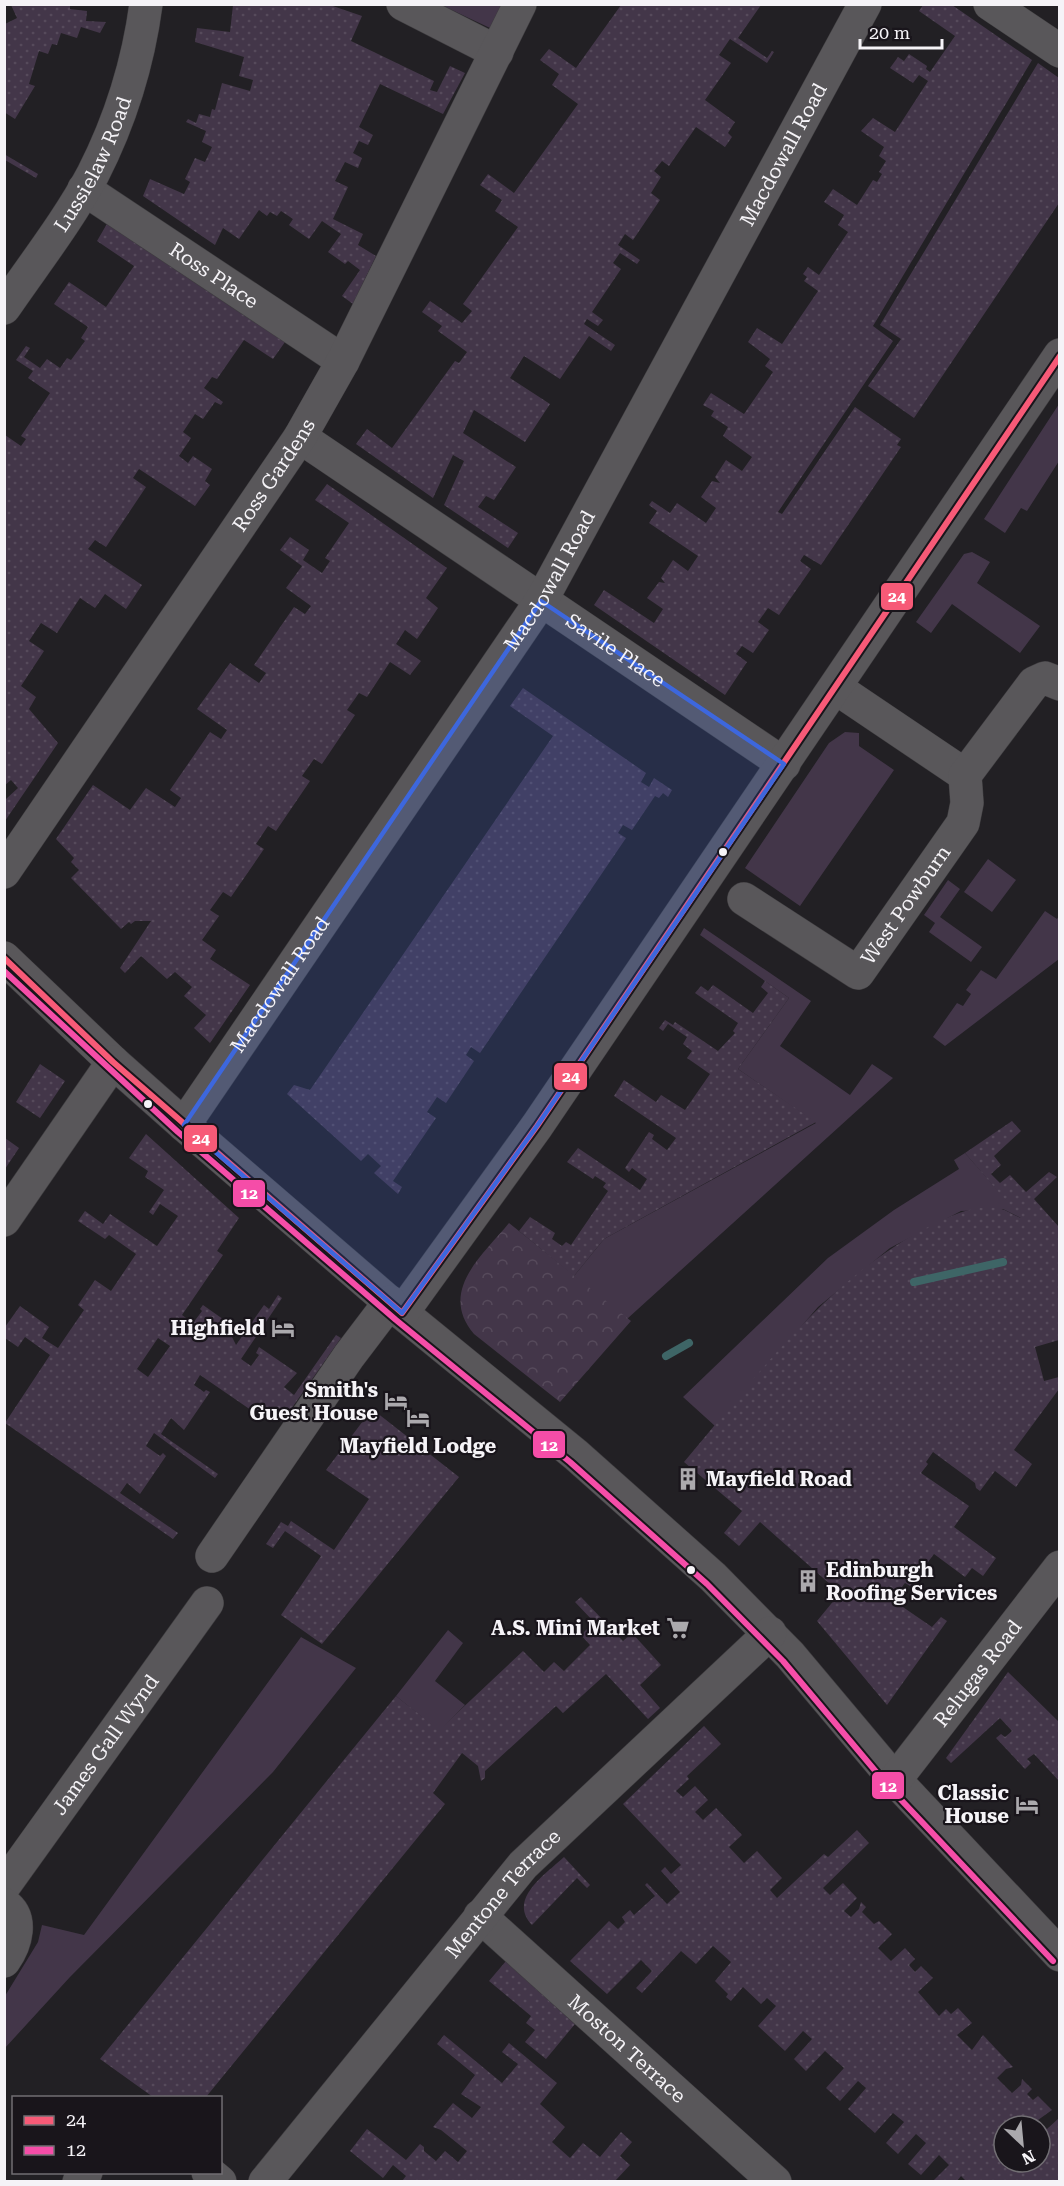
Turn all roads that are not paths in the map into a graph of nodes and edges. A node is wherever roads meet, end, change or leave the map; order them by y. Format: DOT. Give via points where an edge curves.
graph roads {
  1 [pos="146,4"];
  2 [pos="403,4"];
  3 [pos="520,4"];
  4 [pos="865,4"];
  5 [pos="990,4"];
  6 [pos="1059,51"];
  7 [pos="497,52"];
  8 [pos="84,189"];
  9 [pos="4,308"];
  10 [pos="1059,355"];
  11 [pos="343,361"];
  12 [pos="300,437"];
  13 [pos="541,601"];
  14 [pos="1059,684"];
  15 [pos="836,688"];
  16 [pos="784,764"];
  17 [pos="965,775"];
  18 [pos="4,872"];
  19 [pos="744,899"];
  20 [pos="4,958"];
  21 [pos="113,1062"];
  22 [pos="184,1125"];
  23 [pos="4,1220"];
  24 [pos="396,1307"];
  25 [pos="212,1556"];
  26 [pos="1059,1567"];
  27 [pos="207,1603"];
  28 [pos="770,1634"];
  29 [pos="895,1780"];
  30 [pos="4,1886"];
  31 [pos="4,1904"];
  32 [pos="480,1916"];
  33 [pos="1059,1955"];
  34 [pos="4,1961"];
  35 [pos="265,2181"];
  36 [pos="775,2181"];
  1 -- 8 [label="street, Lussielaw Road" via="125,98"];
  2 -- 7 [label="street"];
  3 -- 7 [label="street, Ross Gardens"];
  4 -- 13 [label="street, Macdowall Road"];
  5 -- 6 [label="street"];
  7 -- 11 [label="street, Ross Gardens"];
  8 -- 9 [label="street, Lussielaw Road"];
  8 -- 11 [label="street, Ross Place"];
  10 -- 15 [label="street"];
  11 -- 12 [label="street, Ross Gardens"];
  12 -- 13 [label="street, Savile Place"];
  12 -- 18 [label="street, Ross Gardens"];
  13 -- 16 [label="street, Savile Place"];
  13 -- 22 [label="street, Macdowall Road"];
  14 -- 17 [label="street" via="1045,678 1035,683"];
  15 -- 16 [label="street"];
  15 -- 17 [label="street"];
  16 -- 24 [label="street" via="537,1126"];
  17 -- 19 [label="street, West Powburn" via="967,803 963,823 858,973"];
  20 -- 21 [label="street"];
  21 -- 22 [label="street"];
  21 -- 23 [label="street"];
  22 -- 24 [label="street"];
  24 -- 25 [label="street" via="349,1356"];
  24 -- 28 [label="street" via="576,1455 689,1555"];
  26 -- 29 [label="street, Relugas Road"];
  27 -- 30 [label="street, James Gall Wynd"];
  28 -- 29 [label="street"];
  28 -- 32 [label="street, Mentone Terrace" via="523,1865"];
  29 -- 33 [label="street"];
  31 -- 34 [label="street" via="16,1918 16,1930"];
  32 -- 35 [label="street, Mentone Terrace"];
  32 -- 36 [label="street, Moston Terrace"];
}
